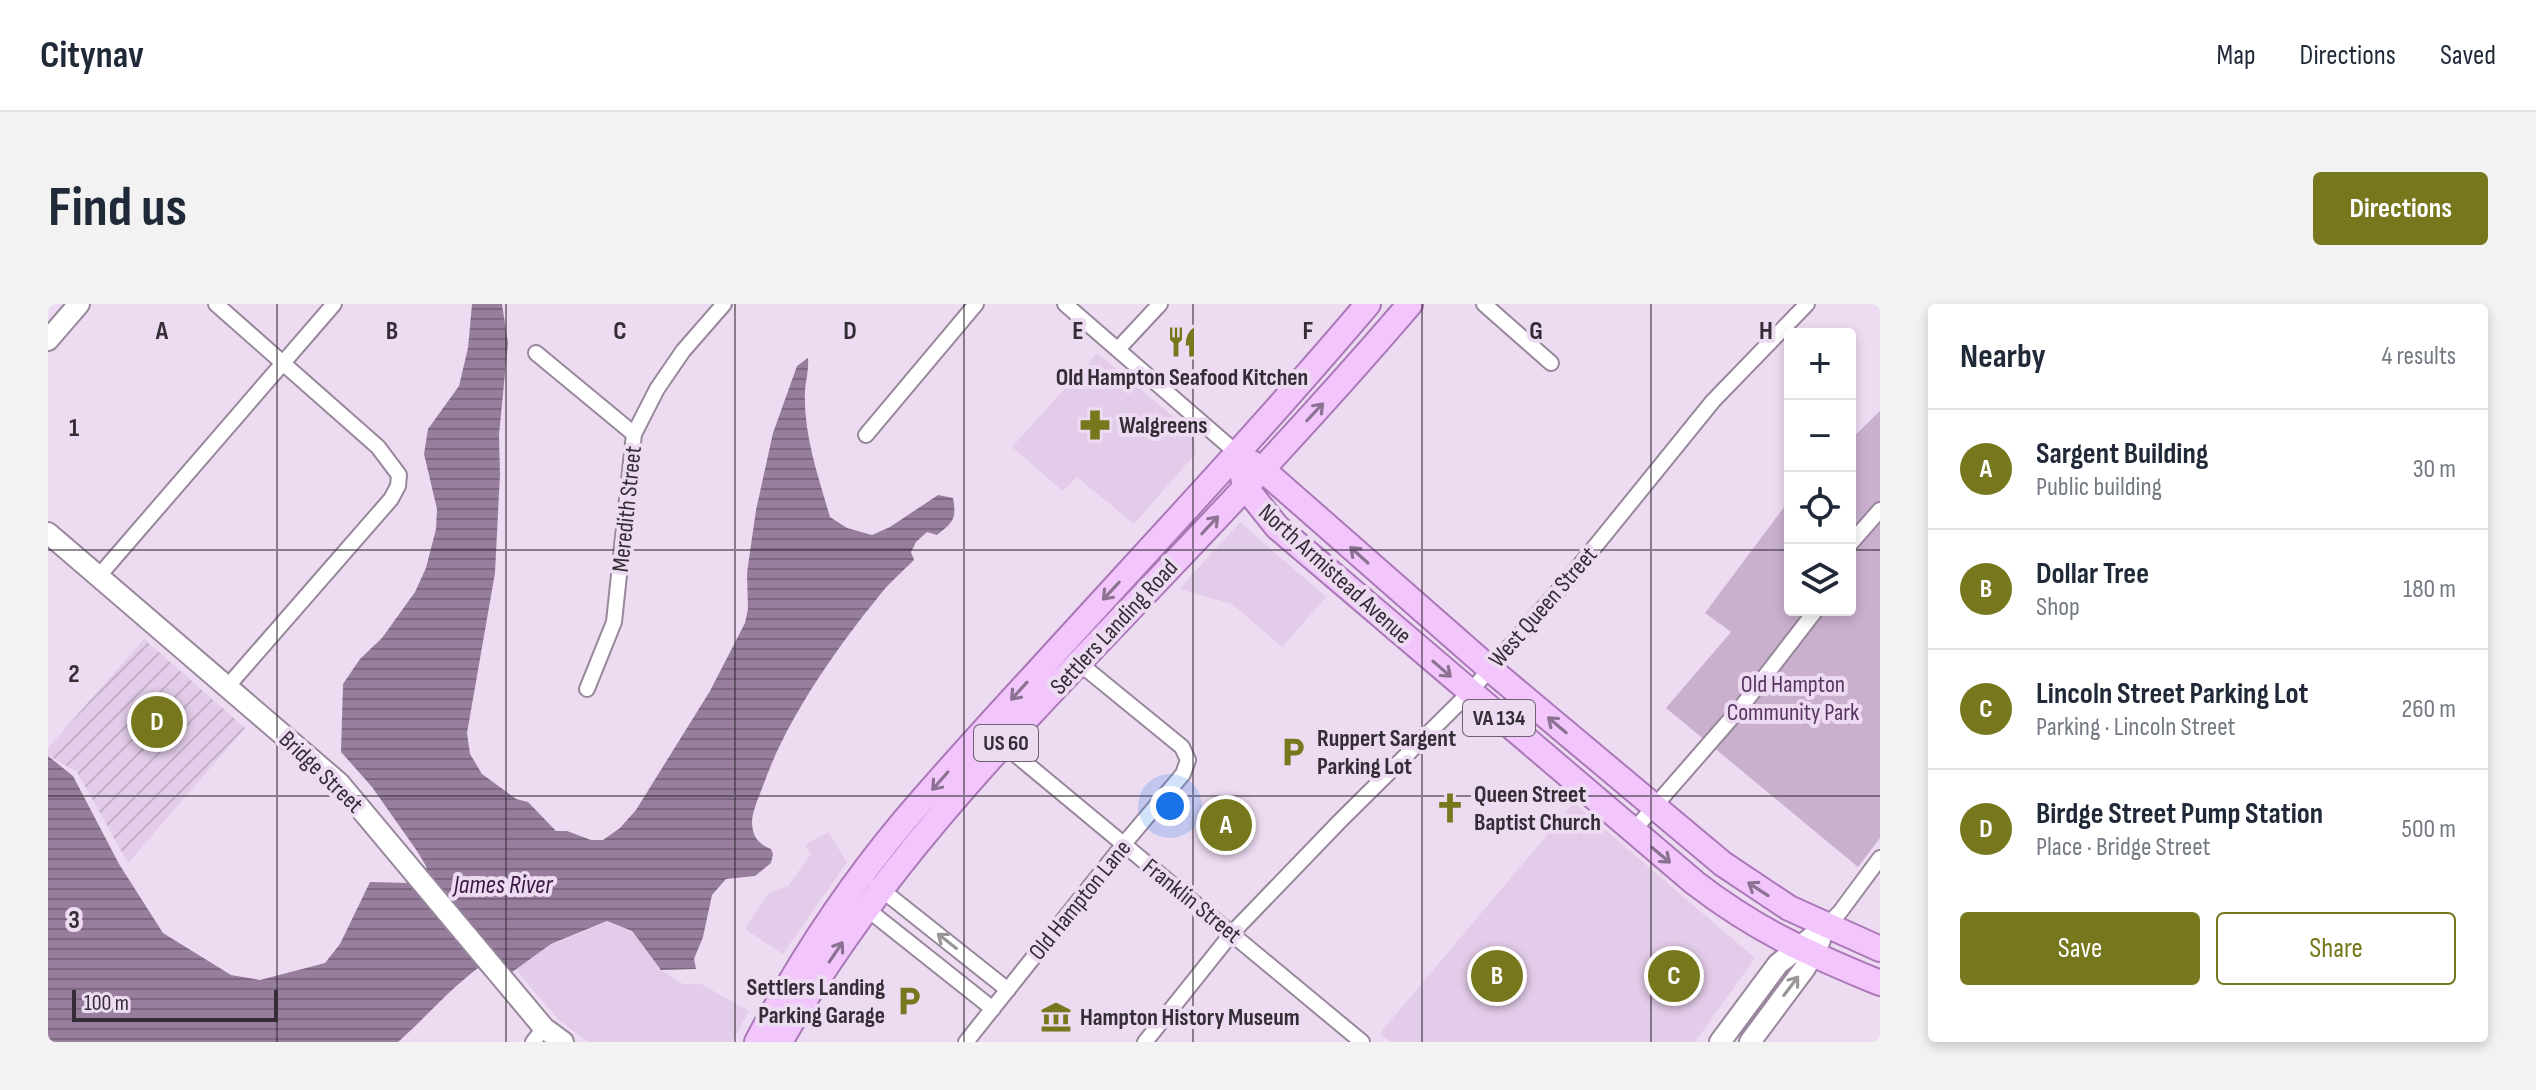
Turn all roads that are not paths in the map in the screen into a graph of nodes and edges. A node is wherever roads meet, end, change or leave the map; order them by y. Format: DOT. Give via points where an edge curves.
graph roads {
  1 [pos="79,304"];
  2 [pos="216,304"];
  3 [pos="334,304"];
  4 [pos="724,304"];
  5 [pos="976,304"];
  6 [pos="1065,304"];
  7 [pos="1160,304"];
  8 [pos="1368,304"];
  9 [pos="1410,304"];
  10 [pos="1484,304"];
  11 [pos="1807,304"];
  12 [pos="48,340"];
  13 [pos="1118,349"];
  14 [pos="536,353"];
  15 [pos="283,363"];
  16 [pos="1551,363"];
  17 [pos="634,434"];
  18 [pos="866,435"];
  19 [pos="1238,454"];
  20 [pos="1254,478"];
  21 [pos="1880,510"];
  22 [pos="48,533"];
  23 [pos="1856,537"];
  24 [pos="98,577"];
  25 [pos="1811,616"];
  26 [pos="1079,663"];
  27 [pos="1490,669"];
  28 [pos="227,687"];
  29 [pos="587,689"];
  30 [pos="1469,693"];
  31 [pos="995,737"];
  32 [pos="1654,806"];
  33 [pos="1633,831"];
  34 [pos="1123,845"];
  35 [pos="1880,858"];
  36 [pos="865,892"];
  37 [pos="1826,926"];
  38 [pos="1232,933"];
  39 [pos="1880,949"];
  40 [pos="1804,952"];
  41 [pos="1880,983"];
  42 [pos="1008,990"];
  43 [pos="993,1009"];
  44 [pos="539,1035"];
  45 [pos="563,1042"];
  46 [pos="757,1042"];
  47 [pos="780,1042"];
  48 [pos="966,1042"];
  49 [pos="1145,1042"];
  50 [pos="1362,1042"];
  51 [pos="1720,1042"];
  52 [pos="1750,1042"];
  1 -- 12 [label="street"];
  2 -- 15 [label="street"];
  3 -- 15 [label="street"];
  4 -- 17 [label="street, Meredith Street" via="683,351"];
  5 -- 18 [label="street"];
  6 -- 13 [label="street"];
  7 -- 13 [label="street"];
  8 -- 19 [label="main road, Settlers Landing Road / US 60"];
  20 -- 9 [label="main road, Settlers Landing Road / US 60, one-way"];
  10 -- 16 [label="street"];
  11 -- 27 [label="street, West Queen Street" via="1713,401"];
  13 -- 19 [label="street"];
  14 -- 17 [label="street"];
  15 -- 24 [label="street"];
  15 -- 28 [label="street" via="391,460 400,480 391,499"];
  17 -- 29 [label="street, Meredith Street" via="614,622"];
  19 -- 20 [label="main road, North Armistead Avenue / VA 134"];
  19 -- 31 [label="main road, Settlers Landing Road / US 60, one-way"];
  26 -- 20 [label="main road, Settlers Landing Road / US 60, one-way"];
  27 -- 20 [label="main road, North Armistead Avenue / VA 134, one-way"];
  20 -- 30 [label="main road, North Armistead Avenue / VA 134, one-way" via="1277,527"];
  21 -- 23 [label="street"];
  22 -- 24 [label="street, Bridge Street"];
  24 -- 28 [label="street, Bridge Street"];
  25 -- 32 [label="street"];
  26 -- 31 [label="main road, Settlers Landing Road / US 60"];
  26 -- 34 [label="street, Old Hampton Lane" via="1182,747 1188,760 1183,774"];
  27 -- 30 [label="street, West Queen Street"];
  32 -- 27 [label="main road, North Armistead Avenue / VA 134, one-way"];
  28 -- 44 [label="street, Bridge Street" via="339,783 509,983"];
  30 -- 33 [label="main road, North Armistead Avenue / VA 134"];
  30 -- 38 [label="street, West Queen Street"];
  31 -- 34 [label="street, Franklin Street"];
  31 -- 36 [label="main road, Settlers Landing Road / US 60" via="932,826"];
  32 -- 33 [label="street"];
  37 -- 32 [label="main road, North Armistead Avenue / VA 134, one-way" via="1747,882"];
  33 -- 40 [label="main road, North Armistead Avenue / VA 134, one-way" via="1724,905"];
  34 -- 38 [label="street, Franklin Street"];
  34 -- 42 [label="street, Old Hampton Lane"];
  35 -- 37 [label="street"];
  42 -- 36 [label="street, one-way"];
  36 -- 43 [label="street"];
  36 -- 46 [label="main road, Settlers Landing Road / US 60" via="784,994"];
  47 -- 36 [label="main road, Settlers Landing Road / US 60, one-way"];
  37 -- 39 [label="main road, North Armistead Avenue / VA 134"];
  37 -- 40 [label="street"];
  38 -- 49 [label="street, West Queen Street"];
  38 -- 50 [label="street, Franklin Street"];
  40 -- 41 [label="main road, North Armistead Avenue / VA 134"];
  40 -- 51 [label="street" via="1778,964"];
  52 -- 40 [label="street, one-way"];
  42 -- 43 [label="street, Old Hampton Lane"];
  43 -- 48 [label="street, Old Hampton Lane"];
  44 -- 45 [label="street, Bridge Street"];
}
